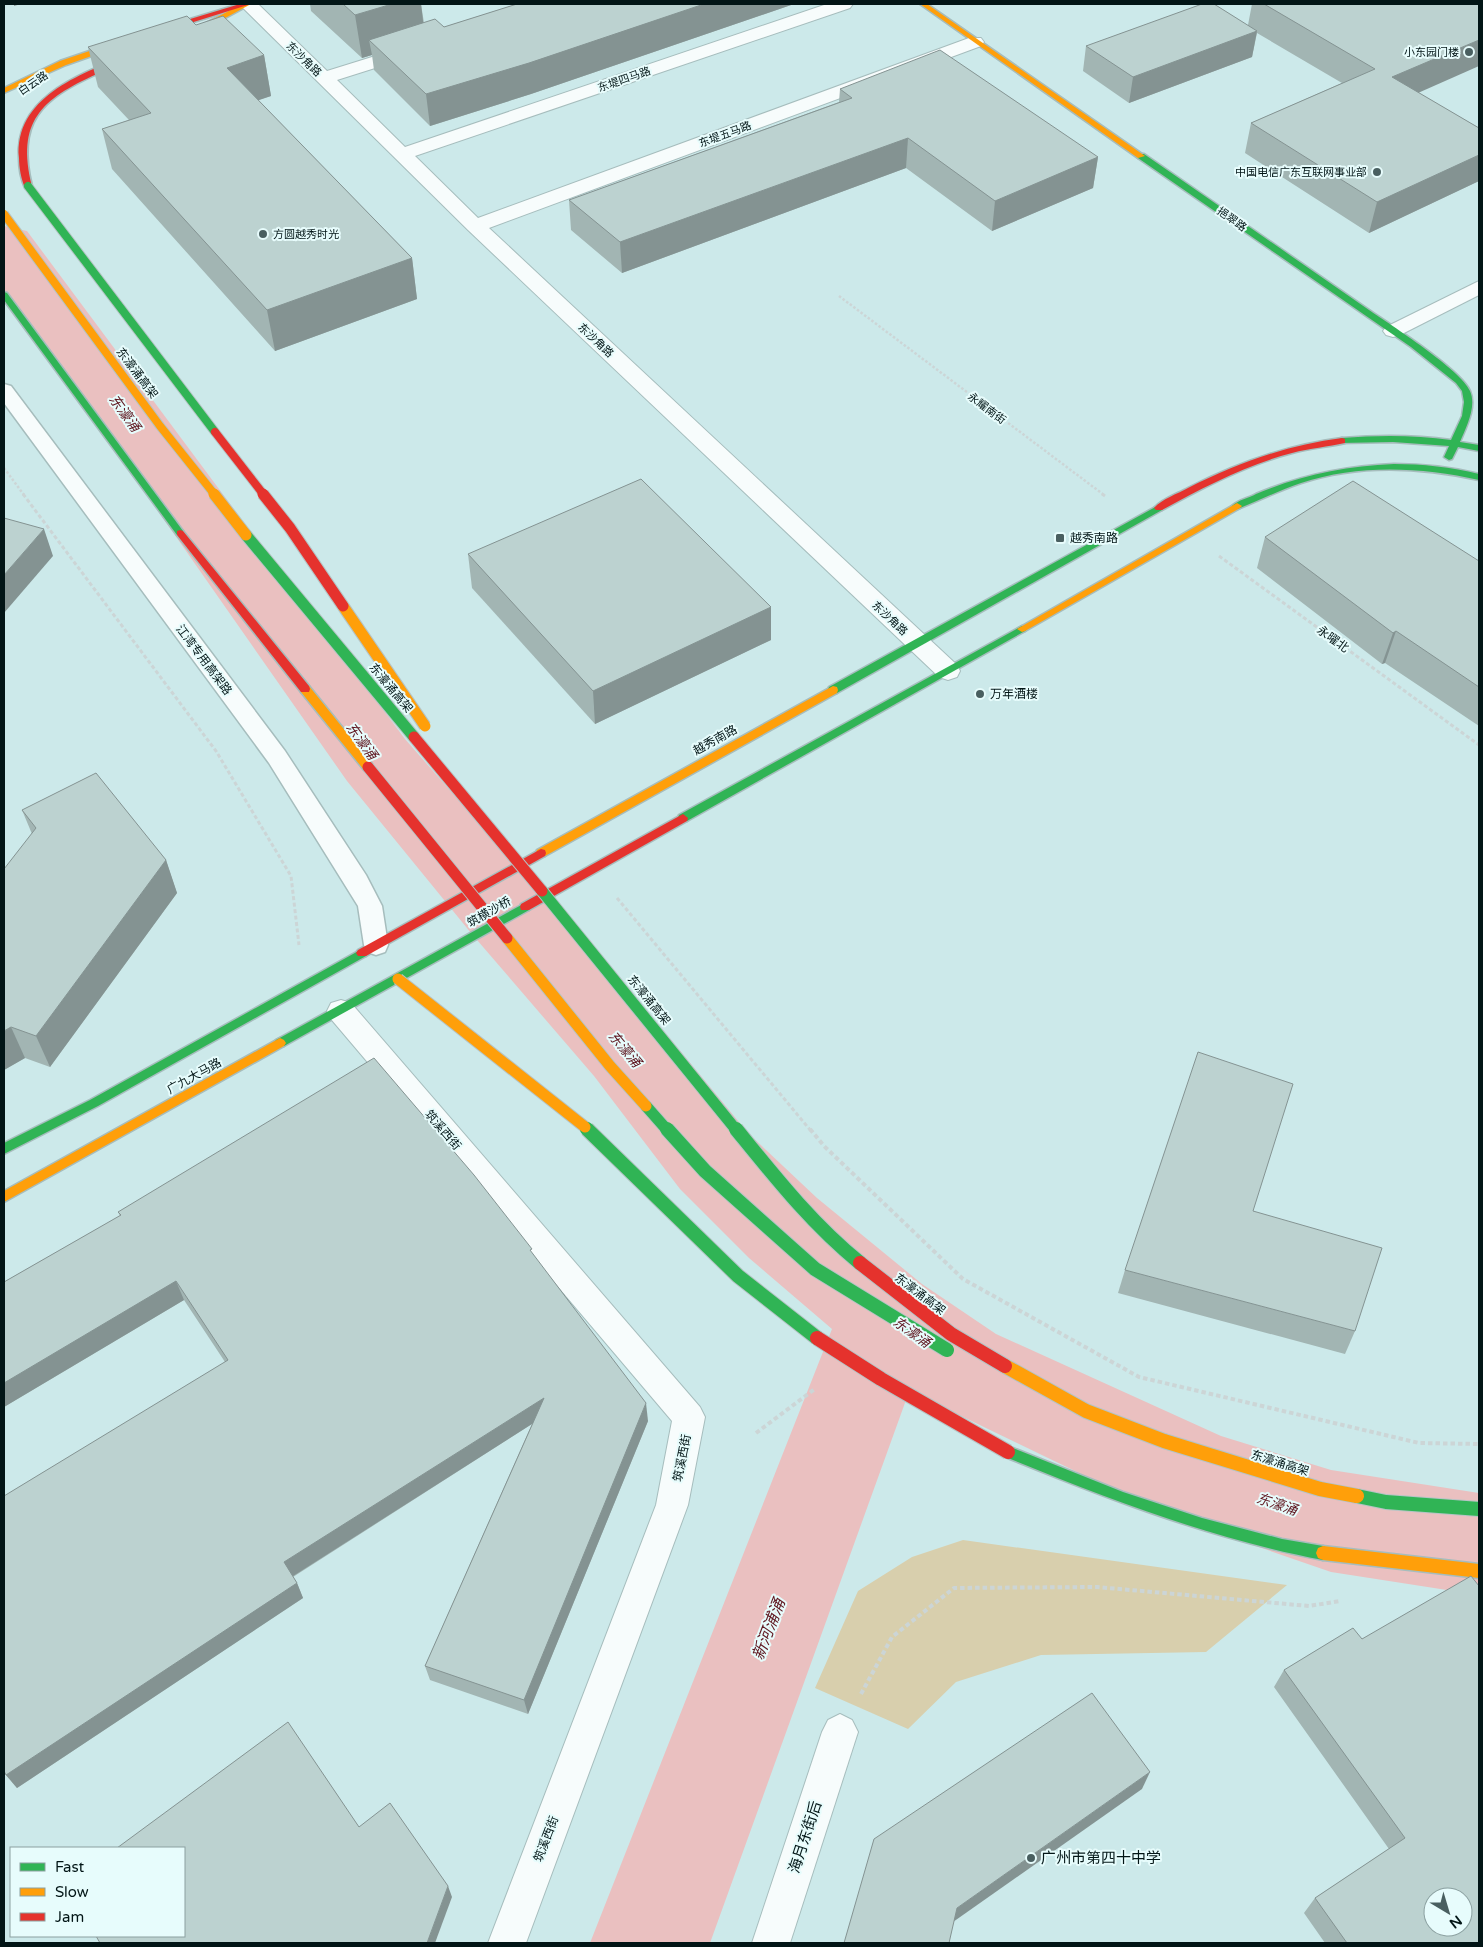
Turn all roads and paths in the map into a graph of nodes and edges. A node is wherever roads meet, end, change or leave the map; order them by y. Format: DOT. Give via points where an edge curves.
graph roads {
  1 [pos="248,4"];
  2 [pos="844,4"];
  3 [pos="923,4"];
  4 [pos="177,40"];
  5 [pos="975,42"];
  6 [pos="428,45"];
  7 [pos="143,53"];
  8 [pos="63,63"];
  9 [pos="324,78"];
  10 [pos="4,91"];
  11 [pos="4,103"];
  12 [pos="403,154"];
  13 [pos="4,214"];
  14 [pos="475,226"];
  15 [pos="1479,286"];
  16 [pos="4,295"];
  17 [pos="839,296"];
  18 [pos="1393,331"];
  19 [pos="4,390"];
  20 [pos="1456,442"];
  21 [pos="1479,448"];
  22 [pos="4,468"];
  23 [pos="1443,470"];
  24 [pos="1479,477"];
  25 [pos="1136,519"];
  26 [pos="1188,534"];
  27 [pos="917,644"];
  28 [pos="948,671"];
  29 [pos="434,739"];
  30 [pos="1479,745"];
  31 [pos="445,756"];
  32 [pos="593,868"];
  33 [pos="524,869"];
  34 [pos="376,944"];
  35 [pos="398,979"];
  36 [pos="304,985"];
  37 [pos="341,1011"];
  38 [pos="4,1149"];
  39 [pos="4,1197"];
  40 [pos="955,1354"];
  41 [pos="1004,1379"];
  42 [pos="1479,1444"];
  43 [pos="1479,1509"];
  44 [pos="1479,1515"];
  45 [pos="1479,1572"];
  46 [pos="1348,1600"];
  47 [pos="840,1732"];
  48 [pos="507,1943"];
  49 [pos="771,1943"];
  1 -- 4 [label="main road"];
  1 -- 8 [label="main road" via="155,31"];
  1 -- 9 [label="street, 东沙角路"];
  2 -- 12 [label="street, 东堤四马路"];
  3 -- 5 [label="main road, 挹翠路"];
  5 -- 14 [label="street, 东堤五马路"];
  5 -- 18 [label="main road, 挹翠路"];
  6 -- 9 [label="street"];
  7 -- 29 [label="main road, bridge" via="67,84 39,101 26,120 18,147 21,172 55,224 290,528"];
  8 -- 10 [label="main road"];
  8 -- 11 [label="main road, 白云路"];
  9 -- 12 [label="street, 东沙角路"];
  12 -- 14 [label="street, 东沙角路"];
  13 -- 33 [label="main road, 东濠涌高架, bridge" via="160,426 224,507"];
  14 -- 27 [label="street, 东沙角路"];
  15 -- 18 [label="street"];
  16 -- 40 [label="main road, bridge" via="190,547 656,1119 704,1171 815,1269"];
  17 -- 25 [label="path, 永耀南街"];
  18 -- 20 [label="main road, 挹翠路" via="1466,388 1469,407"];
  19 -- 34 [label="lane, 江湾专用高架路" via="277,757 358,882 370,906"];
  20 -- 21 [label="main road, 越秀南路"];
  20 -- 23 [label="main road, 挹翠路"];
  20 -- 25 [label="main road, 越秀南路" via="1396,438 1350,440 1288,451 1255,459 1212,478"];
  22 -- 36 [label="path" via="216,751 291,876"];
  23 -- 24 [label="main road"];
  23 -- 26 [label="main road" via="1418,467 1361,469 1307,478 1231,509"];
  25 -- 27 [label="main road, 越秀南路"];
  26 -- 28 [label="main road"];
  26 -- 30 [label="path, 永曜北"];
  27 -- 28 [label="street, 东沙角路"];
  27 -- 34 [label="main road, 越秀南路, bridge"];
  28 -- 32 [label="main road"];
  31 -- 33 [label="main road, bridge"];
  32 -- 35 [label="main road, 筑横沙桥, bridge"];
  32 -- 42 [label="path" via="824,1146 964,1279 1139,1377 1420,1443"];
  33 -- 43 [label="main road, 东濠涌高架, bridge" via="794,1199 833,1241 951,1334 1060,1398 1164,1441 1320,1489 1386,1502"];
  34 -- 36 [label="main road, 广九大马路"];
  35 -- 37 [label="main road, 广九大马路"];
  35 -- 45 [label="main road, bridge" via="587,1129 761,1296 889,1384 1008,1452 1102,1492 1199,1525 1288,1547"];
  36 -- 38 [label="main road, 广九大马路" via="94,1103"];
  37 -- 39 [label="main road, 广九大马路"];
  37 -- 48 [label="street, 筑溪西街" via="689,1417 672,1504"];
  41 -- 44 [label="main road, 东濠涌高架, bridge" via="1179,1454 1260,1480 1302,1492 1412,1512"];
  46 -- 47 [label="path" via="1309,1606 1097,1587 954,1588 892,1637"];
  47 -- 49 [label="street, 海月东街后"];
}
